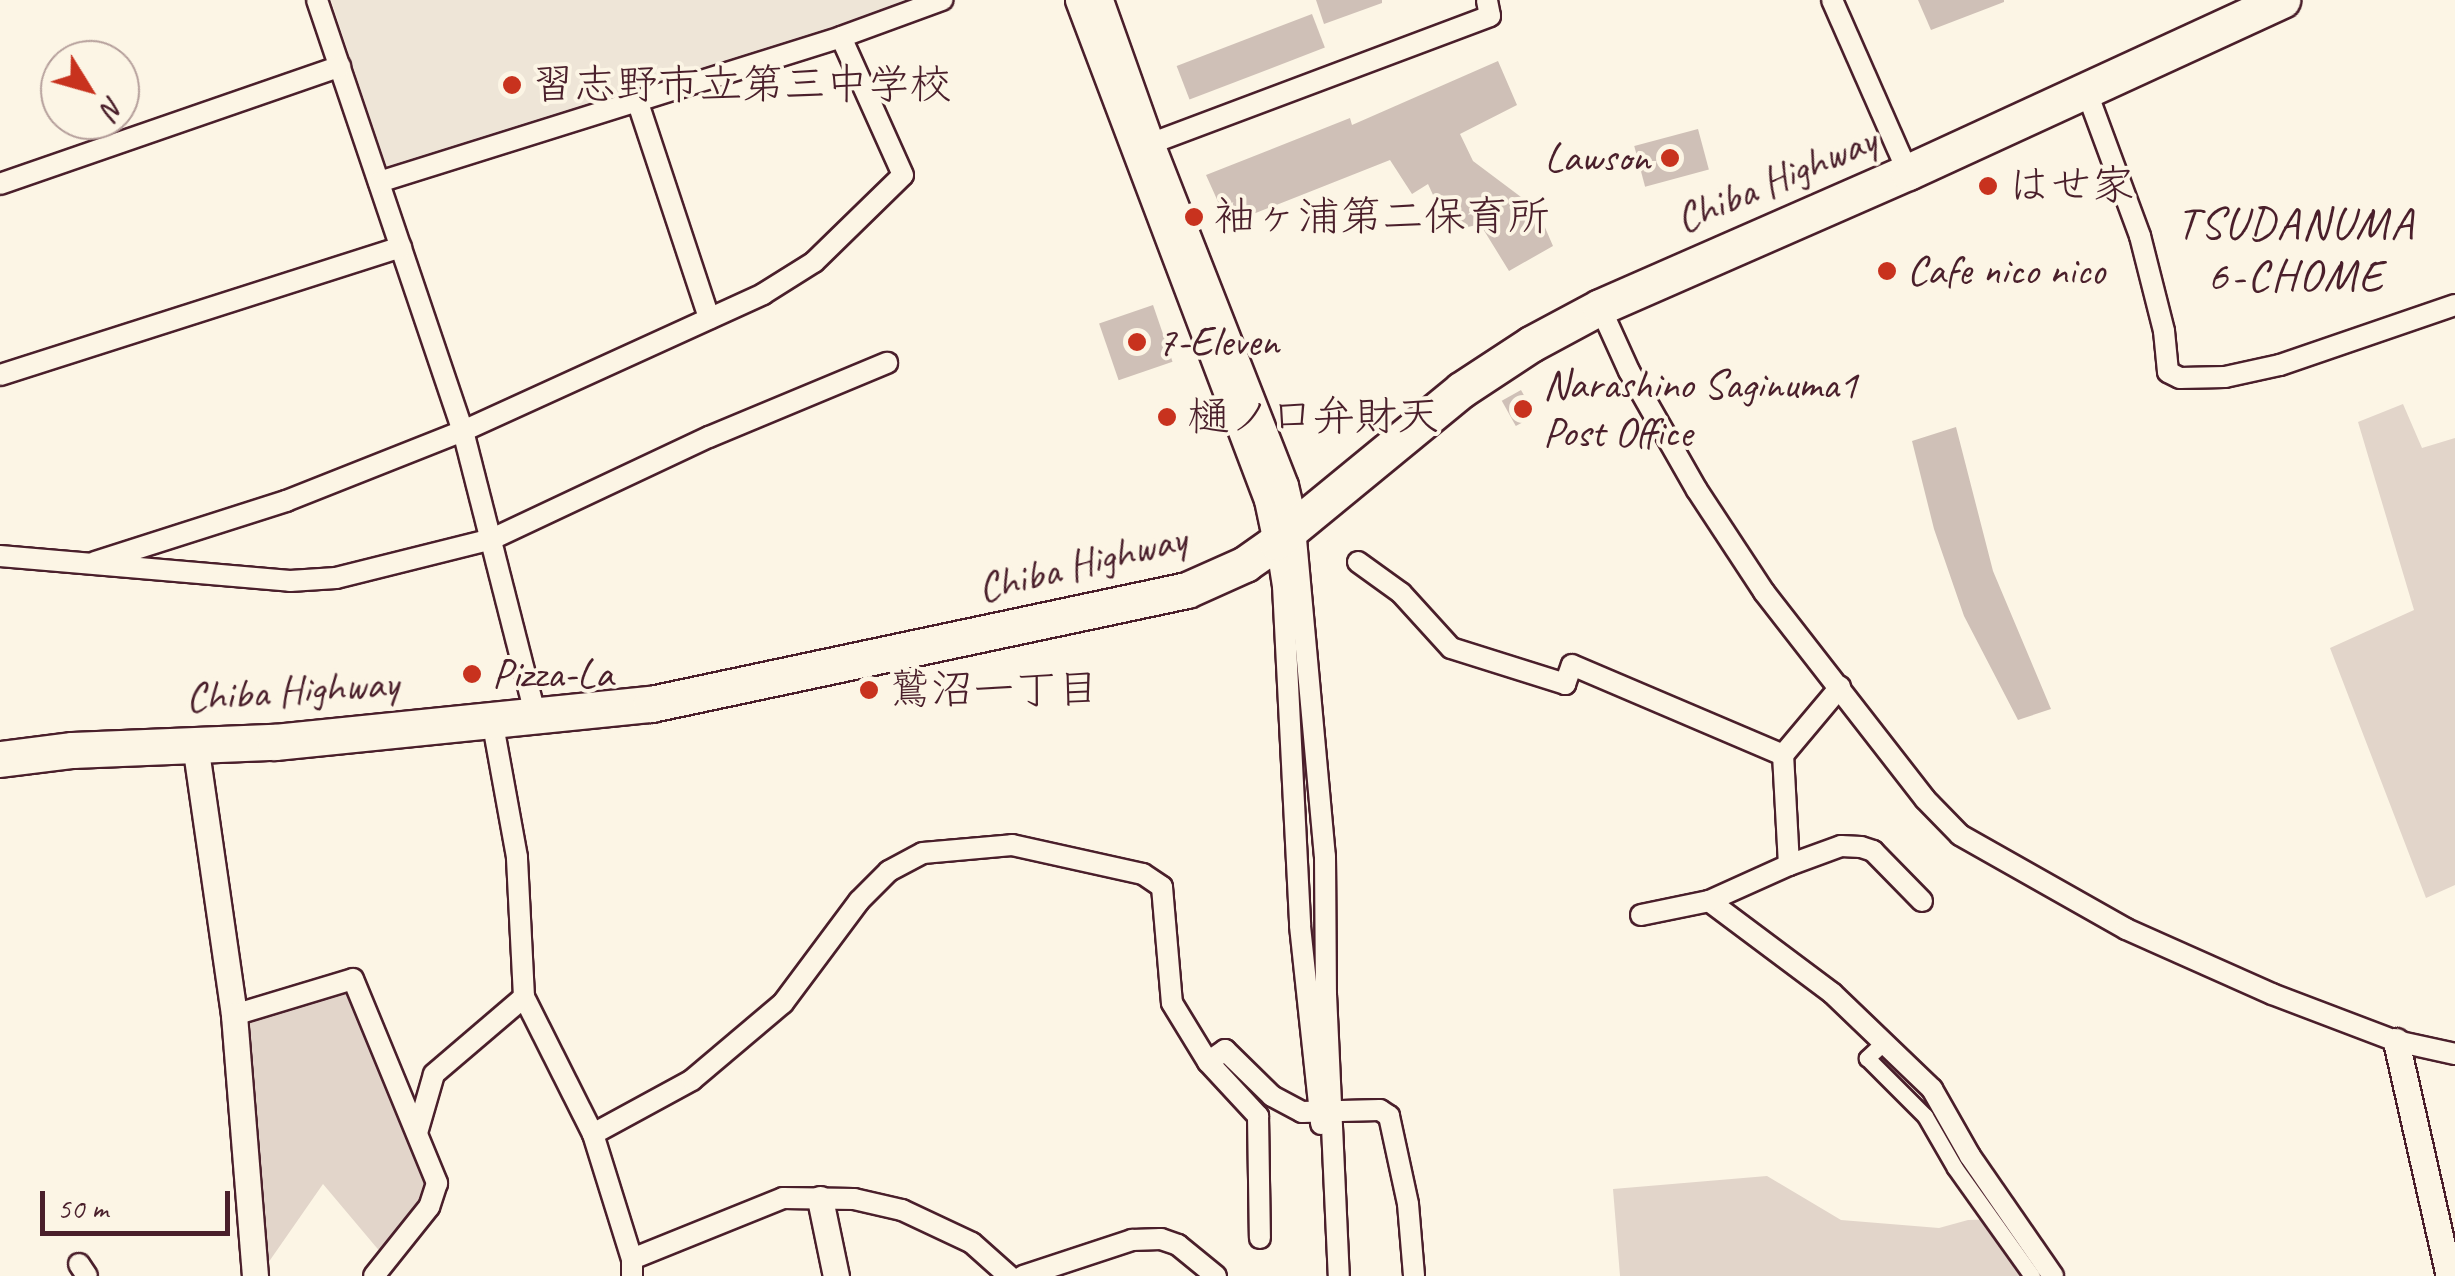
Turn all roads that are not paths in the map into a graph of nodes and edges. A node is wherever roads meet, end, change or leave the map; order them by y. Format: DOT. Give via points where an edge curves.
graph roads {
  1 [pos="317,0"];
  2 [pos="942,0"];
  3 [pos="1078,0"];
  4 [pos="1100,0"];
  5 [pos="1487,0"];
  6 [pos="1832,0"];
  7 [pos="2282,0"];
  8 [pos="841,37"];
  9 [pos="340,66"];
  10 [pos="2086,90"];
  11 [pos="637,100"];
  12 [pos="1142,147"];
  13 [pos="1908,172"];
  14 [pos="379,182"];
  15 [pos="0,184"];
  16 [pos="401,247"];
  17 [pos="2455,305"];
  18 [pos="1600,307"];
  19 [pos="709,318"];
  20 [pos="888,363"];
  21 [pos="0,375"];
  22 [pos="463,430"];
  23 [pos="1285,535"];
  24 [pos="492,539"];
  25 [pos="0,556"];
  26 [pos="96,562"];
  27 [pos="1358,562"];
  28 [pos="1840,687"];
  29 [pos="536,716"];
  30 [pos="492,720"];
  31 [pos="195,744"];
  32 [pos="1783,756"];
  33 [pos="0,759"];
  34 [pos="1788,866"];
  35 [pos="1709,901"];
  36 [pos="1922,901"];
  37 [pos="1641,915"];
  38 [pos="524,997"];
  39 [pos="234,1015"];
  40 [pos="2396,1041"];
  41 [pos="1882,1044"];
  42 [pos="2455,1054"];
  43 [pos="1208,1062"];
  44 [pos="1327,1114"];
  45 [pos="418,1133"];
  46 [pos="593,1134"];
  47 [pos="820,1199"];
  48 [pos="1260,1238"];
  49 [pos="632,1267"];
  50 [pos="254,1276"];
  51 [pos="374,1276"];
  52 [pos="836,1276"];
  53 [pos="1008,1276"];
  54 [pos="1023,1276"];
  55 [pos="1216,1276"];
  56 [pos="1326,1276"];
  57 [pos="1339,1276"];
  58 [pos="1414,1276"];
  59 [pos="2032,1276"];
  60 [pos="2053,1276"];
  61 [pos="2448,1276"];
  1 -- 9 [label="street"];
  2 -- 8 [label="street"];
  3 -- 12 [label="street"];
  4 -- 12 [label="street"];
  5 -- 12 [label="street" via="1490,16"];
  6 -- 13 [label="street"];
  7 -- 10 [label="highway, Chiba Highway"];
  8 -- 11 [label="street"];
  8 -- 19 [label="street" via="903,175 814,262"];
  9 -- 14 [label="street"];
  9 -- 15 [label="street"];
  10 -- 13 [label="highway, Chiba Highway"];
  10 -- 17 [label="street" via="2140,236 2168,372 2225,377 2280,365"];
  11 -- 14 [label="street"];
  11 -- 19 [label="street"];
  12 -- 23 [label="street" via="1284,485"];
  13 -- 18 [label="highway, Chiba Highway"];
  14 -- 16 [label="street"];
  16 -- 21 [label="street"];
  16 -- 22 [label="street"];
  18 -- 23 [label="highway, Chiba Highway" via="1470,384"];
  18 -- 28 [label="street" via="1628,371 1697,490 1764,592"];
  19 -- 22 [label="street"];
  20 -- 24 [label="street" via="709,437"];
  22 -- 24 [label="street"];
  22 -- 26 [label="street" via="286,501"];
  23 -- 29 [label="highway, Chiba Highway" via="1244,564 1167,596 651,704"];
  23 -- 44 [label="street" via="1325,856"];
  24 -- 26 [label="street" via="336,578 290,581"];
  24 -- 29 [label="street"];
  25 -- 26 [label="street"];
  27 -- 32 [label="street" via="1401,594 1451,648 1566,684 1572,664"];
  28 -- 32 [label="street"];
  28 -- 40 [label="street" via="1924,799 1960,835 2126,929"];
  29 -- 30 [label="highway, Chiba Highway"];
  30 -- 31 [label="highway, Chiba Highway"];
  30 -- 38 [label="street" via="517,857"];
  31 -- 33 [label="highway, Chiba Highway"];
  31 -- 39 [label="street"];
  32 -- 34 [label="street"];
  34 -- 35 [label="street"];
  34 -- 36 [label="street" via="1841,846 1860,847 1873,851"];
  35 -- 37 [label="street"];
  35 -- 41 [label="street" via="1832,992"];
  38 -- 45 [label="street" via="434,1074"];
  38 -- 46 [label="street"];
  39 -- 45 [label="street" via="353,979"];
  39 -- 50 [label="street"];
  40 -- 42 [label="street"];
  40 -- 61 [label="street"];
  41 -- 59 [label="street" via="1867,1058 1925,1116"];
  41 -- 60 [label="street" via="1942,1102 1970,1156"];
  43 -- 44 [label="street" via="1224,1050 1272,1096 1302,1112"];
  43 -- 46 [label="street" via="1172,1003 1162,887 1143,874 1066,854 994,844 923,853 888,871 783,1002 692,1080"];
  43 -- 48 [label="street" via="1258,1116"];
  44 -- 56 [label="street"];
  44 -- 57 [label="street"];
  44 -- 58 [label="street" via="1380,1110 1390,1116"];
  45 -- 51 [label="street" via="438,1183 429,1207"];
  46 -- 49 [label="street"];
  47 -- 49 [label="street" via="784,1198"];
  47 -- 52 [label="street"];
  47 -- 53 [label="street" via="902,1210 972,1243"];
  54 -- 55 [label="street" via="1132,1240 1161,1239"];
}
